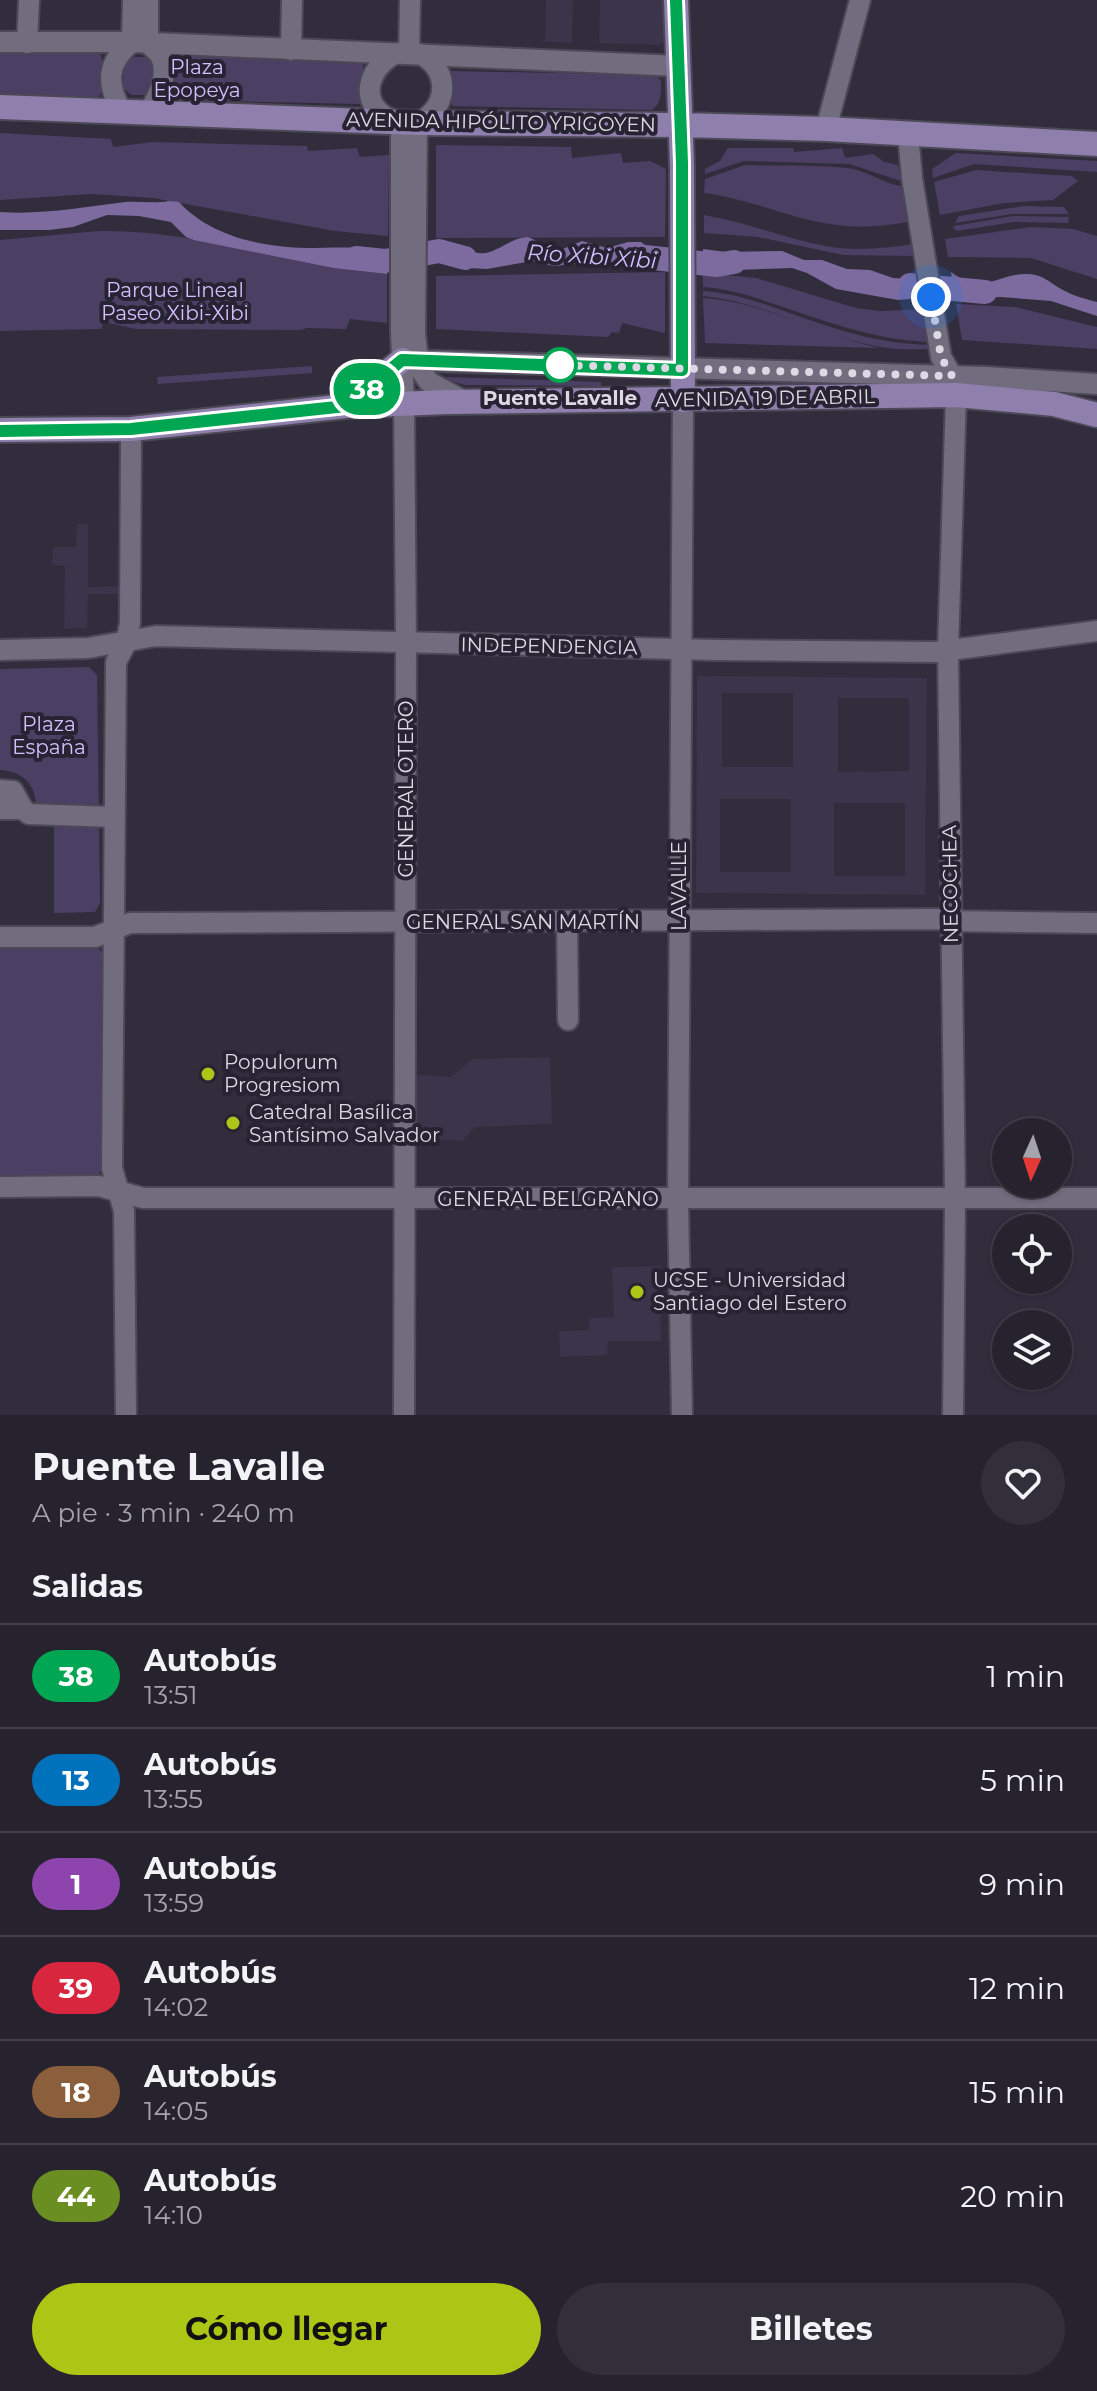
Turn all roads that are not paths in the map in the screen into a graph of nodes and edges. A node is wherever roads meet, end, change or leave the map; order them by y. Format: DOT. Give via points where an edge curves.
graph roads {
  1 [pos="29,0"];
  2 [pos="133,0"];
  3 [pos="148,0"];
  4 [pos="292,0"];
  5 [pos="410,0"];
  6 [pos="676,0"];
  7 [pos="686,0"];
  8 [pos="860,0"];
  9 [pos="677,33"];
  10 [pos="0,42"];
  11 [pos="140,42"];
  12 [pos="27,43"];
  13 [pos="291,50"];
  14 [pos="409,54"];
  15 [pos="678,66"];
  16 [pos="0,107"];
  17 [pos="67,110"];
  18 [pos="122,112"];
  19 [pos="148,113"];
  20 [pos="0,118"];
  21 [pos="681,125"];
  22 [pos="826,129"];
  23 [pos="409,134"];
  24 [pos="908,134"];
  25 [pos="1097,144"];
  26 [pos="410,360"];
  27 [pos="682,363"];
  28 [pos="1097,384"];
  29 [pos="954,385"];
  30 [pos="683,400"];
  31 [pos="465,402"];
  32 [pos="404,403"];
  33 [pos="346,406"];
  34 [pos="1097,415"];
  35 [pos="131,429"];
  36 [pos="0,430"];
  37 [pos="1097,631"];
  38 [pos="126,643"];
  39 [pos="406,643"];
  40 [pos="681,649"];
  41 [pos="0,650"];
  42 [pos="948,650"];
  43 [pos="0,790"];
  44 [pos="0,809"];
  45 [pos="23,809"];
  46 [pos="113,817"];
  47 [pos="950,921"];
  48 [pos="406,922"];
  49 [pos="567,922"];
  50 [pos="679,922"];
  51 [pos="1097,923"];
  52 [pos="112,930"];
  53 [pos="0,937"];
  54 [pos="568,1020"];
  55 [pos="0,1187"];
  56 [pos="120,1191"];
  57 [pos="404,1198"];
  58 [pos="955,1198"];
  59 [pos="1097,1198"];
  60 [pos="678,1199"];
  61 [pos="126,1415"];
  62 [pos="404,1415"];
  63 [pos="682,1415"];
  64 [pos="953,1415"];
  1 -- 12 [label="street"];
  2 -- 11 [label="street"];
  3 -- 11 [label="street"];
  4 -- 13 [label="street"];
  5 -- 14 [label="street"];
  6 -- 9 [label="main road"];
  7 -- 9 [label="main road"];
  8 -- 22 [label="street"];
  9 -- 15 [label="main road"];
  10 -- 12 [label="street"];
  11 -- 12 [label="street"];
  11 -- 13 [label="street"];
  11 -- 18 [label="street" via="117,54 113,62 113,95"];
  11 -- 19 [label="street" via="161,57 163,71 161,89"];
  13 -- 14 [label="street"];
  14 -- 15 [label="street"];
  14 -- 23 [label="street" via="435,65 443,86 437,108"];
  14 -- 23 [label="street" via="386,58 370,87 375,106"];
  15 -- 21 [label="main road"];
  16 -- 17 [label="main road, AVENIDA HIPÓLITO YRIGOYEN"];
  17 -- 18 [label="main road, AVENIDA HIPÓLITO YRIGOYEN"];
  17 -- 20 [label="street" via="34,120"];
  18 -- 19 [label="main road, AVENIDA HIPÓLITO YRIGOYEN"];
  19 -- 23 [label="main road, AVENIDA HIPÓLITO YRIGOYEN"];
  21 -- 22 [label="main road, AVENIDA HIPÓLITO YRIGOYEN"];
  21 -- 23 [label="main road, AVENIDA HIPÓLITO YRIGOYEN"];
  21 -- 27 [label="main road"];
  22 -- 24 [label="main road, AVENIDA HIPÓLITO YRIGOYEN"];
  23 -- 26 [label="street, GENERAL OTERO"];
  24 -- 25 [label="main road, AVENIDA HIPÓLITO YRIGOYEN"];
  24 -- 29 [label="street" via="941,357"];
  26 -- 27 [label="street, AVENIDA 19 DE ABRIL"];
  26 -- 31 [label="street" via="429,382"];
  26 -- 32 [label="street, GENERAL OTERO"];
  26 -- 33 [label="main road"];
  27 -- 29 [label="street, AVENIDA 19 DE ABRIL"];
  27 -- 30 [label="main road, LAVALLE"];
  28 -- 29 [label="street, AVENIDA 19 DE ABRIL"];
  29 -- 30 [label="main road, AVENIDA 19 DE ABRIL"];
  29 -- 34 [label="main road, AVENIDA 19 DE ABRIL"];
  29 -- 42 [label="street, NECOCHEA"];
  30 -- 31 [label="main road, AVENIDA 19 DE ABRIL"];
  30 -- 40 [label="street, LAVALLE"];
  31 -- 32 [label="main road, AVENIDA 19 DE ABRIL"];
  32 -- 33 [label="main road, AVENIDA 19 DE ABRIL"];
  32 -- 39 [label="street, GENERAL OTERO"];
  33 -- 35 [label="main road, AVENIDA 19 DE ABRIL"];
  35 -- 36 [label="main road, AVENIDA 19 DE ABRIL"];
  35 -- 38 [label="street"];
  37 -- 42 [label="street, INDEPENDENCIA"];
  38 -- 39 [label="street, INDEPENDENCIA" via="156,636"];
  38 -- 41 [label="street, INDEPENDENCIA"];
  38 -- 46 [label="street" via="116,662"];
  39 -- 40 [label="street, INDEPENDENCIA"];
  39 -- 48 [label="street, GENERAL OTERO"];
  40 -- 42 [label="street, INDEPENDENCIA"];
  40 -- 50 [label="street, LAVALLE"];
  42 -- 47 [label="street, NECOCHEA"];
  43 -- 45 [label="street" via="13,791"];
  44 -- 45 [label="street"];
  45 -- 46 [label="street" via="29,814"];
  46 -- 52 [label="street"];
  47 -- 50 [label="street, GENERAL SAN MARTÍN"];
  47 -- 51 [label="street, GENERAL SAN MARTÍN"];
  47 -- 58 [label="street, NECOCHEA"];
  48 -- 49 [label="street, GENERAL SAN MARTÍN"];
  48 -- 52 [label="street, GENERAL SAN MARTÍN" via="130,923"];
  48 -- 57 [label="street, GENERAL OTERO"];
  49 -- 50 [label="street, GENERAL SAN MARTÍN"];
  49 -- 54 [label="street"];
  50 -- 60 [label="street, LAVALLE"];
  52 -- 53 [label="street, GENERAL SAN MARTÍN" via="95,937"];
  52 -- 56 [label="street" via="112,1168"];
  55 -- 56 [label="street, GENERAL BELGRANO" via="99,1186"];
  56 -- 57 [label="street, GENERAL BELGRANO" via="143,1198"];
  56 -- 61 [label="street"];
  57 -- 60 [label="street, GENERAL BELGRANO"];
  57 -- 62 [label="street, GENERAL OTERO"];
  58 -- 59 [label="street, GENERAL BELGRANO"];
  58 -- 60 [label="street, GENERAL BELGRANO"];
  58 -- 64 [label="street, NECOCHEA"];
  60 -- 63 [label="street, LAVALLE"];
}
